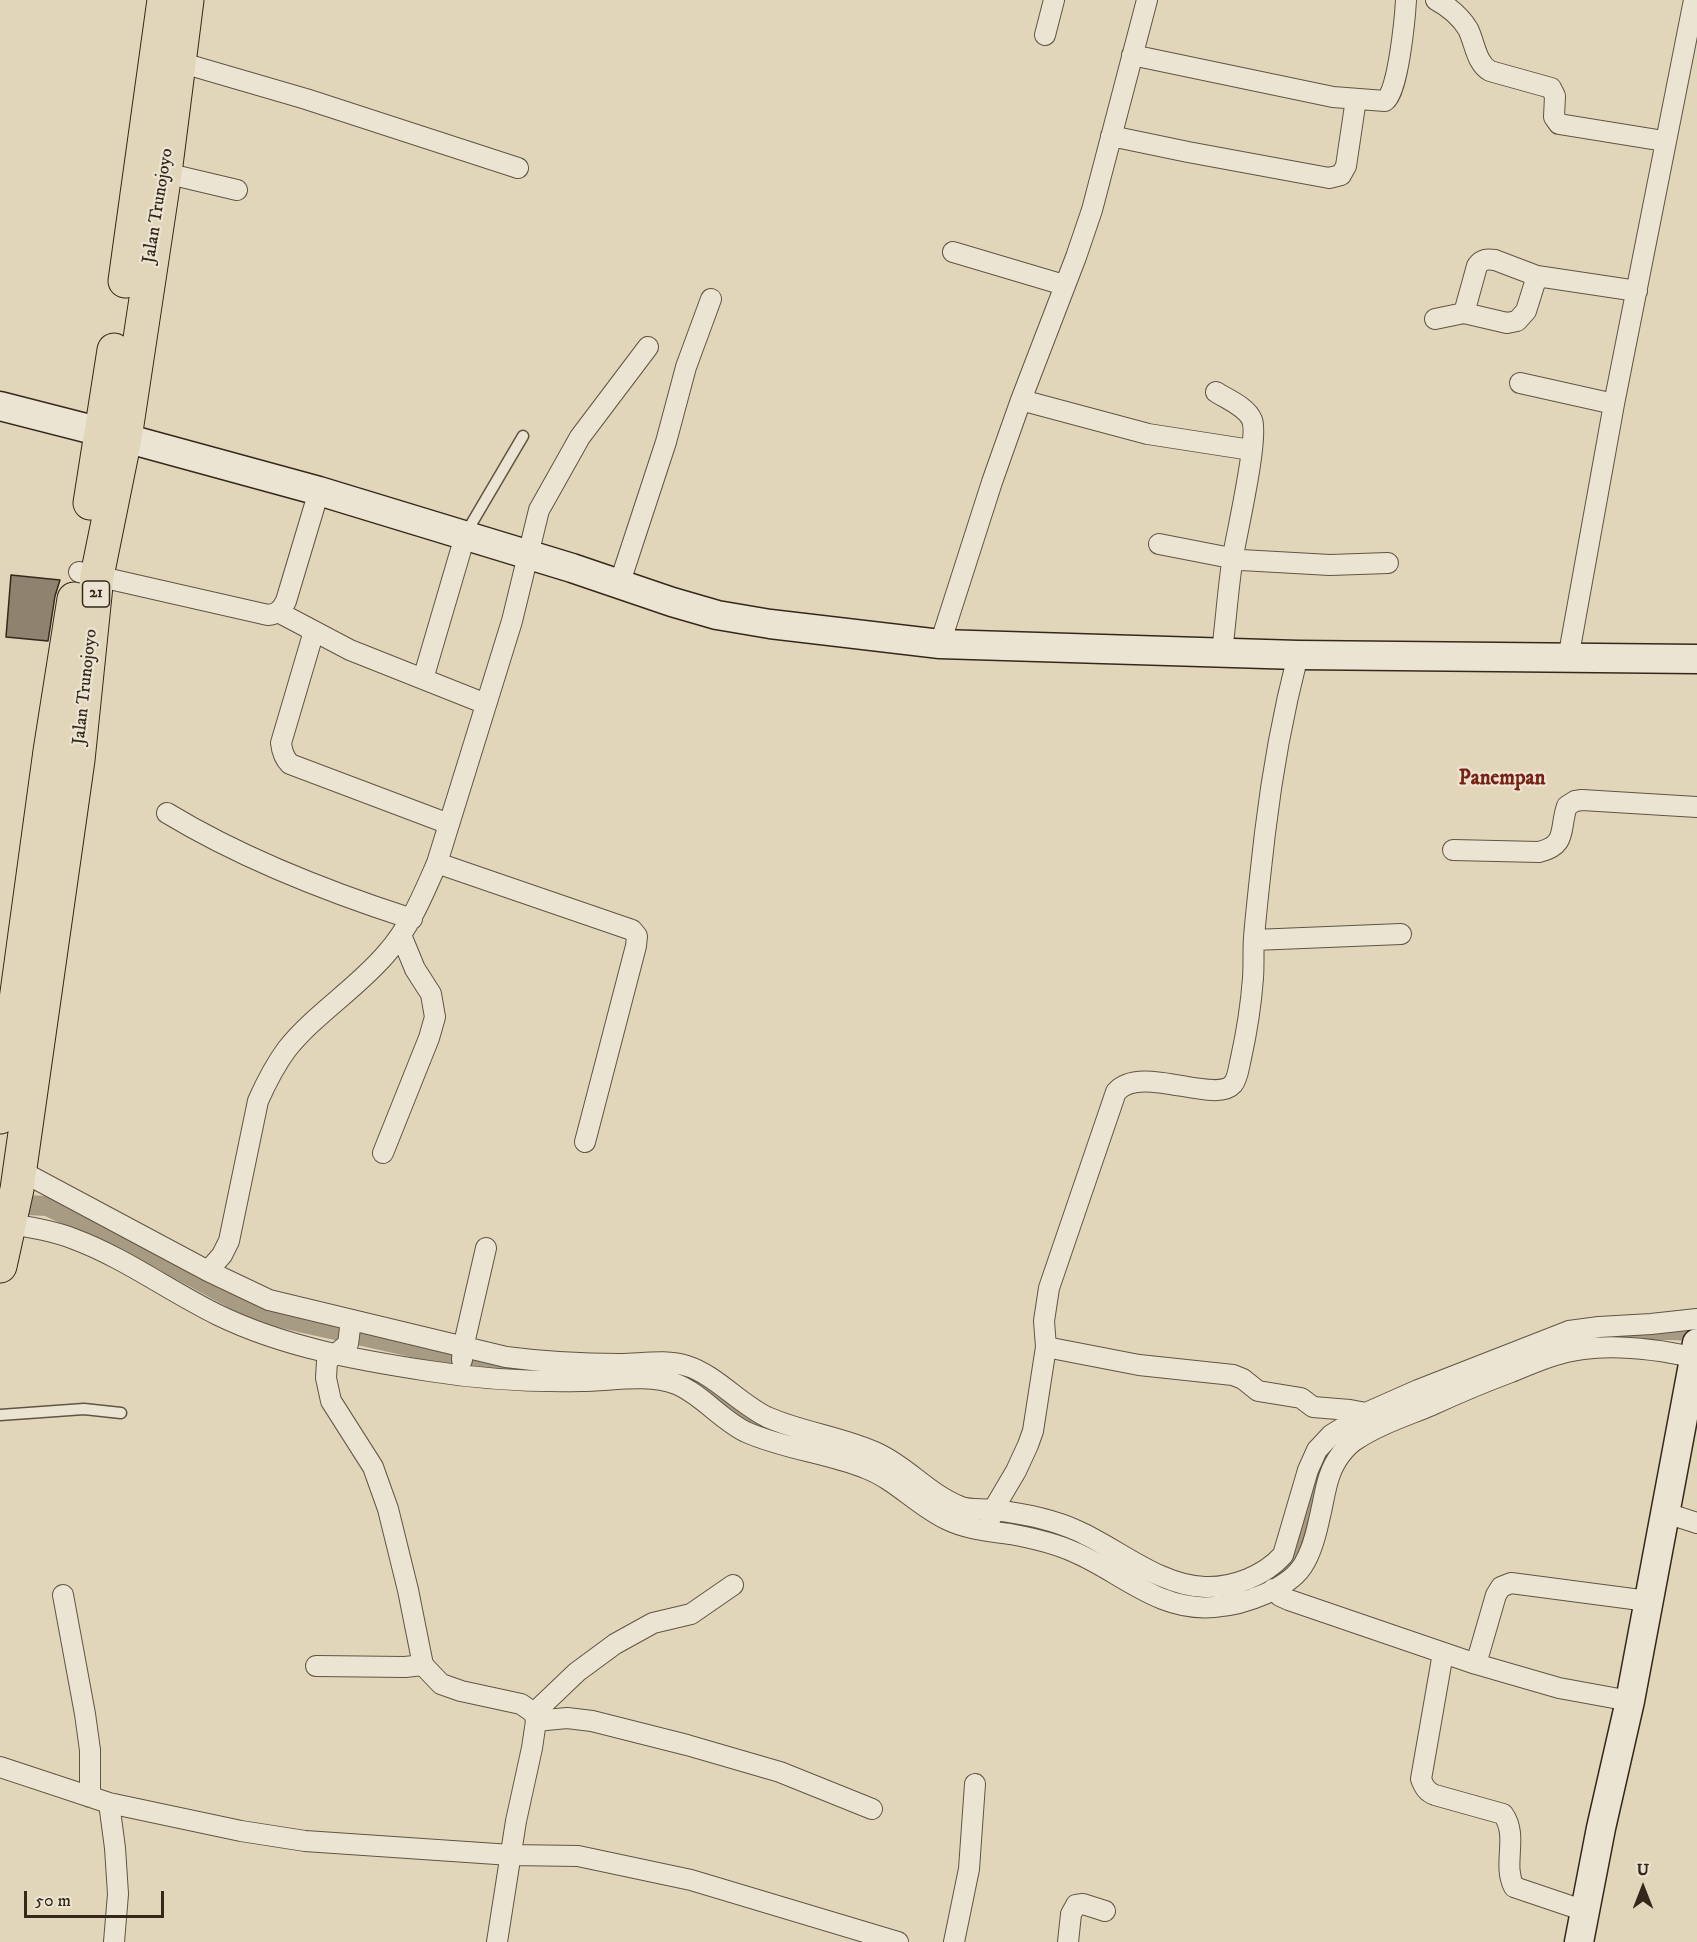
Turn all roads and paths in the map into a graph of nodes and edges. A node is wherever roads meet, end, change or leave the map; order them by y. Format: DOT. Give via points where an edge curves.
graph roads {
  1 [pos="164,0"];
  2 [pos="188,0"];
  3 [pos="1054,0"];
  4 [pos="1147,0"];
  5 [pos="1406,0"];
  6 [pos="1436,0"];
  7 [pos="1694,0"];
  8 [pos="1045,35"];
  9 [pos="1132,55"];
  10 [pos="179,62"];
  11 [pos="1356,99"];
  12 [pos="1111,136"];
  13 [pos="1664,141"];
  14 [pos="518,168"];
  15 [pos="165,173"];
  16 [pos="237,190"];
  17 [pos="953,252"];
  18 [pos="1537,276"];
  19 [pos="1064,285"];
  20 [pos="1637,291"];
  21 [pos="711,299"];
  22 [pos="1464,314"];
  23 [pos="1435,319"];
  24 [pos="648,347"];
  25 [pos="1520,383"];
  26 [pos="1216,392"];
  27 [pos="1021,400"];
  28 [pos="1614,404"];
  29 [pos="0,406"];
  30 [pos="114,435"];
  31 [pos="523,436"];
  32 [pos="1251,450"];
  33 [pos="319,491"];
  34 [pos="465,536"];
  35 [pos="1160,544"];
  36 [pos="529,555"];
  37 [pos="1233,558"];
  38 [pos="1388,562"];
  39 [pos="88,574"];
  40 [pos="620,585"];
  41 [pos="278,612"];
  42 [pos="314,631"];
  43 [pos="940,644"];
  44 [pos="1222,652"];
  45 [pos="1298,655"];
  46 [pos="1568,659"];
  47 [pos="1697,659"];
  48 [pos="423,679"];
  49 [pos="486,704"];
  50 [pos="1697,807"];
  51 [pos="166,813"];
  52 [pos="449,824"];
  53 [pos="1453,850"];
  54 [pos="437,863"];
  55 [pos="42,914"];
  56 [pos="407,927"];
  57 [pos="1401,934"];
  58 [pos="1254,940"];
  59 [pos="0,1117"];
  60 [pos="585,1142"];
  61 [pos="383,1153"];
  62 [pos="11,1204"];
  63 [pos="486,1248"];
  64 [pos="0,1266"];
  65 [pos="208,1271"];
  66 [pos="1697,1319"];
  67 [pos="346,1337"];
  68 [pos="1046,1347"];
  69 [pos="1696,1351"];
  70 [pos="462,1360"];
  71 [pos="684,1375"];
  72 [pos="1469,1379"];
  73 [pos="121,1413"];
  74 [pos="1366,1413"];
  75 [pos="0,1414"];
  76 [pos="1666,1513"];
  77 [pos="991,1520"];
  78 [pos="1697,1523"];
  79 [pos="733,1585"];
  80 [pos="1261,1586"];
  81 [pos="63,1596"];
  82 [pos="1648,1601"];
  83 [pos="1443,1653"];
  84 [pos="1476,1664"];
  85 [pos="316,1666"];
  86 [pos="415,1666"];
  87 [pos="1630,1701"];
  88 [pos="535,1717"];
  89 [pos="0,1767"];
  90 [pos="975,1784"];
  91 [pos="99,1800"];
  92 [pos="872,1809"];
  93 [pos="511,1855"];
  94 [pos="1105,1911"];
  95 [pos="1585,1911"];
  96 [pos="114,1942"];
  97 [pos="497,1942"];
  98 [pos="898,1942"];
  99 [pos="954,1942"];
  100 [pos="1068,1942"];
  101 [pos="1580,1942"];
  1 -- 30 [label="highway, Jalan Trunojoyo / 21" via="128,263"];
  2 -- 10 [label="highway, Jalan Trunojoyo / 21"];
  3 -- 8 [label="street"];
  4 -- 9 [label="street"];
  5 -- 11 [label="street" via="1390,98"];
  6 -- 13 [label="street" via="1466,27 1483,66 1551,88 1555,96 1554,117 1559,124"];
  7 -- 13 [label="street"];
  9 -- 11 [label="street"];
  9 -- 12 [label="street"];
  10 -- 14 [label="street"];
  10 -- 15 [label="highway, Jalan Trunojoyo / 21"];
  11 -- 12 [label="street" via="1345,171 1329,178"];
  12 -- 19 [label="street" via="1092,210"];
  13 -- 20 [label="street"];
  15 -- 16 [label="street"];
  15 -- 30 [label="highway, Jalan Trunojoyo / 21"];
  17 -- 19 [label="street"];
  18 -- 20 [label="street"];
  18 -- 22 [label="street" via="1526,311 1517,321 1507,323"];
  18 -- 22 [label="street" via="1495,260 1484,260 1477,266"];
  19 -- 27 [label="street"];
  20 -- 28 [label="street"];
  21 -- 40 [label="street" via="686,367"];
  22 -- 23 [label="street"];
  24 -- 36 [label="street" via="580,437 548,492 539,510"];
  25 -- 28 [label="street"];
  26 -- 32 [label="street" via="1251,417"];
  27 -- 32 [label="street" via="1148,434"];
  27 -- 43 [label="street"];
  28 -- 46 [label="street"];
  29 -- 30 [label="main road"];
  30 -- 33 [label="main road"];
  30 -- 39 [label="highway, Jalan Trunojoyo / 21"];
  31 -- 34 [label="lane"];
  32 -- 37 [label="street"];
  33 -- 34 [label="main road"];
  33 -- 41 [label="street" via="286,601"];
  34 -- 36 [label="main road"];
  34 -- 48 [label="street"];
  35 -- 37 [label="street"];
  36 -- 40 [label="main road"];
  36 -- 49 [label="street"];
  37 -- 38 [label="street" via="1330,565"];
  37 -- 44 [label="street"];
  39 -- 41 [label="street" via="268,615"];
  39 -- 55 [label="highway, Jalan Trunojoyo / 21"];
  40 -- 43 [label="main road" via="717,615"];
  41 -- 42 [label="street"];
  42 -- 48 [label="street"];
  42 -- 52 [label="street" via="281,743 286,760"];
  43 -- 44 [label="main road"];
  44 -- 45 [label="main road"];
  45 -- 46 [label="main road"];
  45 -- 58 [label="street" via="1265,831"];
  46 -- 47 [label="main road"];
  48 -- 49 [label="street"];
  49 -- 52 [label="street"];
  50 -- 53 [label="street" via="1575,801 1567,806 1559,842 1549,849"];
  51 -- 56 [label="street" via="246,856 351,899"];
  52 -- 54 [label="street"];
  54 -- 56 [label="street"];
  54 -- 60 [label="street" via="636,934"];
  55 -- 59 [label="highway, Jalan Trunojoyo / 21"];
  55 -- 62 [label="highway, Jalan Trunojoyo / 21"];
  56 -- 61 [label="street" via="415,969 431,994 435,1017"];
  56 -- 65 [label="street" via="353,989 287,1049 271,1074 258,1101 229,1241"];
  57 -- 58 [label="street"];
  58 -- 68 [label="street" via="1249,1023 1232,1085 1225,1089 1203,1089 1135,1081 1116,1092 1049,1288 1044,1321"];
  62 -- 64 [label="highway, Jalan Trunojoyo / 21"];
  62 -- 65 [label="street"];
  62 -- 67 [label="street" via="215,1314 272,1338"];
  63 -- 70 [label="street"];
  65 -- 67 [label="street" via="269,1300 322,1315"];
  66 -- 72 [label="street" via="1569,1331"];
  67 -- 70 [label="street"];
  67 -- 70 [label="street" via="430,1371"];
  67 -- 86 [label="street" via="329,1358 328,1390 380,1486 408,1590"];
  68 -- 74 [label="street" via="1139,1365 1233,1375 1258,1391 1301,1398 1313,1407"];
  68 -- 77 [label="street" via="1033,1431"];
  69 -- 72 [label="street" via="1585,1348"];
  69 -- 76 [label="main road"];
  70 -- 71 [label="street" via="535,1382"];
  70 -- 71 [label="street" via="676,1363"];
  71 -- 77 [label="street" via="717,1383 731,1409 876,1452 958,1506"];
  72 -- 74 [label="street"];
  72 -- 80 [label="street" via="1351,1443 1329,1473 1305,1562 1290,1580"];
  73 -- 75 [label="lane" via="84,1409"];
  74 -- 80 [label="street" via="1331,1435 1317,1450 1283,1556"];
  76 -- 78 [label="street"];
  76 -- 82 [label="main road"];
  77 -- 80 [label="street" via="1050,1521 1078,1530 1182,1584"];
  79 -- 88 [label="street" via="691,1614 653,1623 615,1644 577,1672"];
  80 -- 83 [label="street" via="1289,1600"];
  81 -- 91 [label="street"];
  82 -- 84 [label="street" via="1504,1584 1496,1595"];
  82 -- 87 [label="main road"];
  83 -- 84 [label="street"];
  83 -- 95 [label="street" via="1420,1779 1423,1785 1435,1795 1503,1814 1510,1828 1509,1874 1514,1887"];
  84 -- 87 [label="street" via="1559,1688"];
  85 -- 86 [label="street"];
  86 -- 88 [label="street" via="441,1684 521,1704"];
  87 -- 95 [label="main road"];
  88 -- 92 [label="street" via="592,1721 687,1745 780,1772"];
  88 -- 93 [label="street"];
  89 -- 91 [label="street"];
  90 -- 99 [label="street" via="969,1869"];
  91 -- 93 [label="street" via="305,1842"];
  91 -- 96 [label="street" via="115,1848 118,1893"];
  93 -- 97 [label="street"];
  93 -- 98 [label="street" via="578,1856 671,1875"];
  94 -- 100 [label="street" via="1076,1905"];
  95 -- 101 [label="main road"];
}
